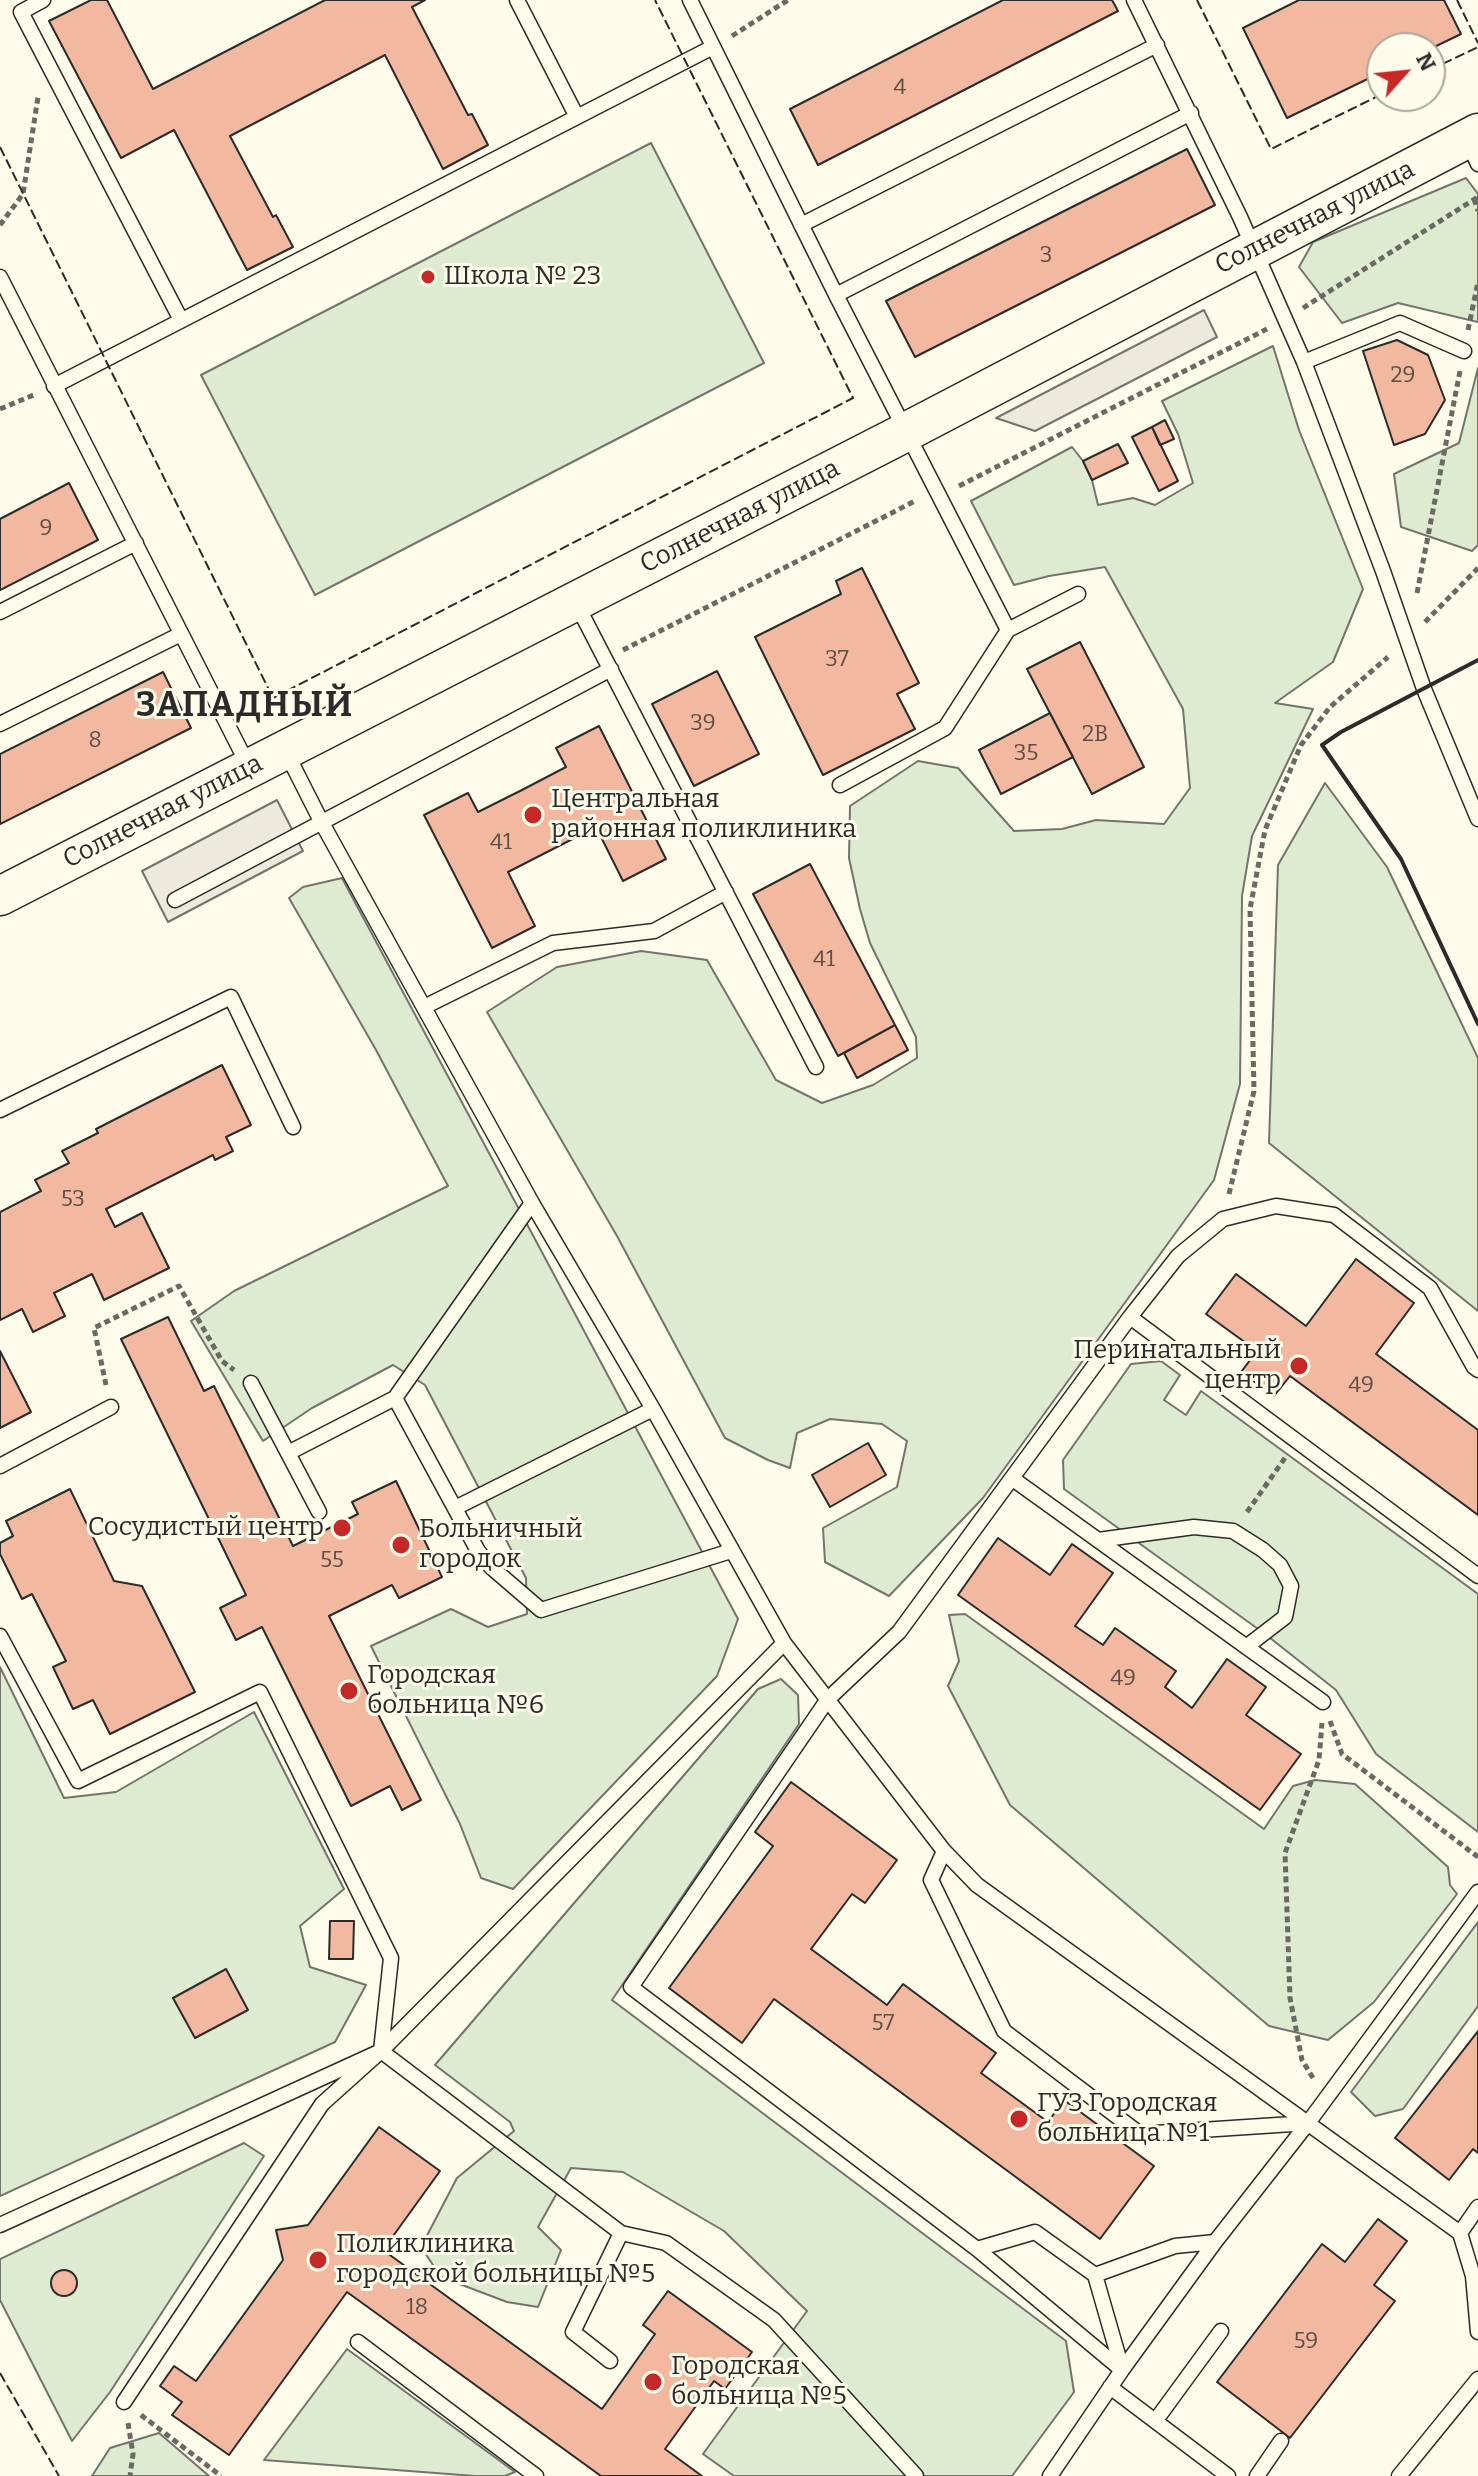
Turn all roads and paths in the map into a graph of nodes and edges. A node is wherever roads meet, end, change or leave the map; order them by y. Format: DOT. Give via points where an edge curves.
graph roads {
  1 [pos="43,0"];
  2 [pos="517,0"];
  3 [pos="690,0"];
  4 [pos="788,0"];
  5 [pos="1134,0"];
  6 [pos="1157,45"];
  7 [pos="713,47"];
  8 [pos="44,56"];
  9 [pos="1191,113"];
  10 [pos="577,117"];
  11 [pos="1474,145"];
  12 [pos="1476,198"];
  13 [pos="1478,211"];
  14 [pos="0,225"];
  15 [pos="801,225"];
  16 [pos="1255,249"];
  17 [pos="0,277"];
  18 [pos="1478,282"];
  19 [pos="836,295"];
  20 [pos="1286,319"];
  21 [pos="181,320"];
  22 [pos="1464,351"];
  23 [pos="1304,362"];
  24 [pos="54,386"];
  25 [pos="0,409"];
  26 [pos="906,432"];
  27 [pos="937,493"];
  28 [pos="136,543"];
  29 [pos="1478,568"];
  30 [pos="1078,594"];
  31 [pos="575,601"];
  32 [pos="0,612"];
  33 [pos="1008,630"];
  34 [pos="181,634"];
  35 [pos="1407,640"];
  36 [pos="608,664"];
  37 [pos="0,724"];
  38 [pos="285,750"];
  39 [pos="249,768"];
  40 [pos="840,785"];
  41 [pos="1478,819"];
  42 [pos="322,823"];
  43 [pos="726,892"];
  44 [pos="0,896"];
  45 [pos="175,900"];
  46 [pos="424,1007"];
  47 [pos="816,1067"];
  48 [pos="0,1110"];
  49 [pos="293,1127"];
  50 [pos="532,1203"];
  51 [pos="1223,1219"];
  52 [pos="1130,1317"];
  53 [pos="1478,1370"];
  54 [pos="251,1383"];
  55 [pos="395,1398"];
  56 [pos="111,1407"];
  57 [pos="653,1409"];
  58 [pos="1298,1441"];
  59 [pos="288,1453"];
  60 [pos="0,1466"];
  61 [pos="1013,1479"];
  62 [pos="455,1508"];
  63 [pos="319,1512"];
  64 [pos="1233,1531"];
  65 [pos="1098,1540"];
  66 [pos="731,1551"];
  67 [pos="1478,1576"];
  68 [pos="0,1636"];
  69 [pos="784,1643"];
  70 [pos="1246,1647"];
  71 [pos="828,1699"];
  72 [pos="1323,1702"];
  73 [pos="944,1851"];
  74 [pos="1478,1857"];
  75 [pos="1478,1892"];
  76 [pos="381,2051"];
  77 [pos="1325,2100"];
  78 [pos="1308,2123"];
  79 [pos="1478,2207"];
  80 [pos="0,2225"];
  81 [pos="621,2233"];
  82 [pos="1460,2233"];
  83 [pos="1215,2242"];
  84 [pos="977,2249"];
  85 [pos="1095,2275"];
  86 [pos="1477,2304"];
  87 [pos="1221,2331"];
  88 [pos="1478,2332"];
  89 [pos="358,2342"];
  90 [pos="610,2361"];
  91 [pos="1122,2370"];
  92 [pos="1478,2379"];
  93 [pos="1110,2387"];
  94 [pos="124,2402"];
  95 [pos="1156,2420"];
  96 [pos="1281,2441"];
  97 [pos="130,2476"];
  98 [pos="221,2476"];
  99 [pos="536,2476"];
  100 [pos="916,2476"];
  101 [pos="1050,2476"];
  102 [pos="1228,2476"];
  103 [pos="1257,2476"];
  104 [pos="1399,2476"];
  1 -- 8 [label="lane" via="21,12"];
  2 -- 10 [label="lane"];
  3 -- 7 [label="lane"];
  4 -- 7 [label="path"];
  5 -- 6 [label="lane"];
  6 -- 9 [label="lane"];
  6 -- 15 [label="lane"];
  7 -- 10 [label="lane"];
  7 -- 15 [label="lane"];
  8 -- 14 [label="path" via="23,194"];
  8 -- 21 [label="lane"];
  9 -- 16 [label="lane"];
  9 -- 19 [label="lane"];
  10 -- 21 [label="lane"];
  11 -- 16 [label="street, Солнечная улица"];
  12 -- 13 [label="path"];
  12 -- 20 [label="path"];
  15 -- 19 [label="lane"];
  16 -- 20 [label="lane"];
  16 -- 26 [label="street, Солнечная улица"];
  17 -- 24 [label="lane"];
  18 -- 22 [label="path"];
  19 -- 26 [label="lane"];
  20 -- 23 [label="lane"];
  20 -- 27 [label="path"];
  21 -- 24 [label="lane"];
  22 -- 23 [label="lane" via="1400,323"];
  22 -- 35 [label="path"];
  23 -- 35 [label="lane"];
  24 -- 25 [label="path"];
  24 -- 28 [label="lane"];
  26 -- 27 [label="lane"];
  26 -- 31 [label="street, Солнечная улица"];
  27 -- 33 [label="lane"];
  27 -- 36 [label="path"];
  28 -- 32 [label="lane"];
  28 -- 34 [label="lane"];
  29 -- 35 [label="path"];
  30 -- 33 [label="lane"];
  31 -- 36 [label="lane"];
  31 -- 38 [label="street, Солнечная улица"];
  33 -- 40 [label="lane" via="945,728"];
  34 -- 37 [label="lane"];
  34 -- 39 [label="lane"];
  35 -- 41 [label="lane"];
  35 -- 51 [label="path" via="1330,707 1301,745 1265,830 1250,909 1254,1091"];
  36 -- 42 [label="lane"];
  36 -- 43 [label="lane"];
  38 -- 39 [label="street, Солнечная улица"];
  38 -- 42 [label="lane"];
  39 -- 44 [label="street, Солнечная улица"];
  42 -- 45 [label="lane"];
  42 -- 46 [label="lane"];
  43 -- 46 [label="lane" via="654,931 553,943"];
  43 -- 47 [label="lane"];
  46 -- 50 [label="lane"];
  48 -- 49 [label="lane" via="231,997"];
  50 -- 55 [label="lane"];
  50 -- 57 [label="lane"];
  51 -- 52 [label="lane" via="1178,1256"];
  51 -- 53 [label="lane" via="1276,1206 1334,1215 1430,1288"];
  52 -- 58 [label="lane"];
  52 -- 61 [label="lane"];
  54 -- 56 [label="path" via="222,1361 179,1286 94,1328"];
  54 -- 59 [label="lane"];
  55 -- 59 [label="lane"];
  55 -- 62 [label="lane"];
  56 -- 60 [label="lane"];
  57 -- 62 [label="lane"];
  57 -- 66 [label="lane"];
  58 -- 64 [label="path"];
  58 -- 67 [label="lane"];
  59 -- 63 [label="lane"];
  61 -- 65 [label="lane"];
  61 -- 71 [label="lane" via="899,1632"];
  62 -- 66 [label="lane" via="491,1567 541,1610"];
  64 -- 65 [label="lane" via="1194,1527"];
  64 -- 70 [label="lane" via="1280,1565 1291,1586 1285,1617"];
  65 -- 70 [label="lane"];
  66 -- 69 [label="lane"];
  68 -- 76 [label="lane" via="78,1781 260,1692 391,1958"];
  69 -- 71 [label="lane"];
  69 -- 76 [label="lane"];
  70 -- 72 [label="lane"];
  71 -- 73 [label="lane"];
  71 -- 84 [label="lane" via="631,1987"];
  72 -- 74 [label="path" via="1342,1754"];
  72 -- 77 [label="path" via="1319,1760 1285,1853 1290,1998 1302,2060"];
  73 -- 78 [label="lane" via="977,1885"];
  73 -- 78 [label="lane" via="931,1880 1004,2031 1140,2134"];
  75 -- 77 [label="lane"];
  76 -- 80 [label="lane"];
  76 -- 81 [label="lane"];
  76 -- 94 [label="lane" via="322,2104"];
  77 -- 78 [label="lane"];
  78 -- 82 [label="lane"];
  78 -- 83 [label="lane"];
  79 -- 82 [label="lane"];
  81 -- 90 [label="lane" via="573,2332"];
  81 -- 100 [label="lane" via="666,2243 774,2320"];
  82 -- 86 [label="lane"];
  83 -- 85 [label="lane" via="1175,2246"];
  83 -- 91 [label="lane"];
  84 -- 85 [label="lane" via="1035,2232"];
  84 -- 91 [label="lane"];
  85 -- 91 [label="lane"];
  86 -- 88 [label="lane"];
  87 -- 95 [label="lane"];
  89 -- 99 [label="lane"];
  91 -- 93 [label="lane"];
  92 -- 104 [label="lane"];
  93 -- 95 [label="lane"];
  93 -- 101 [label="lane"];
  94 -- 97 [label="path" via="133,2454"];
  94 -- 98 [label="path"];
  95 -- 102 [label="lane"];
  96 -- 103 [label="lane"];
}
